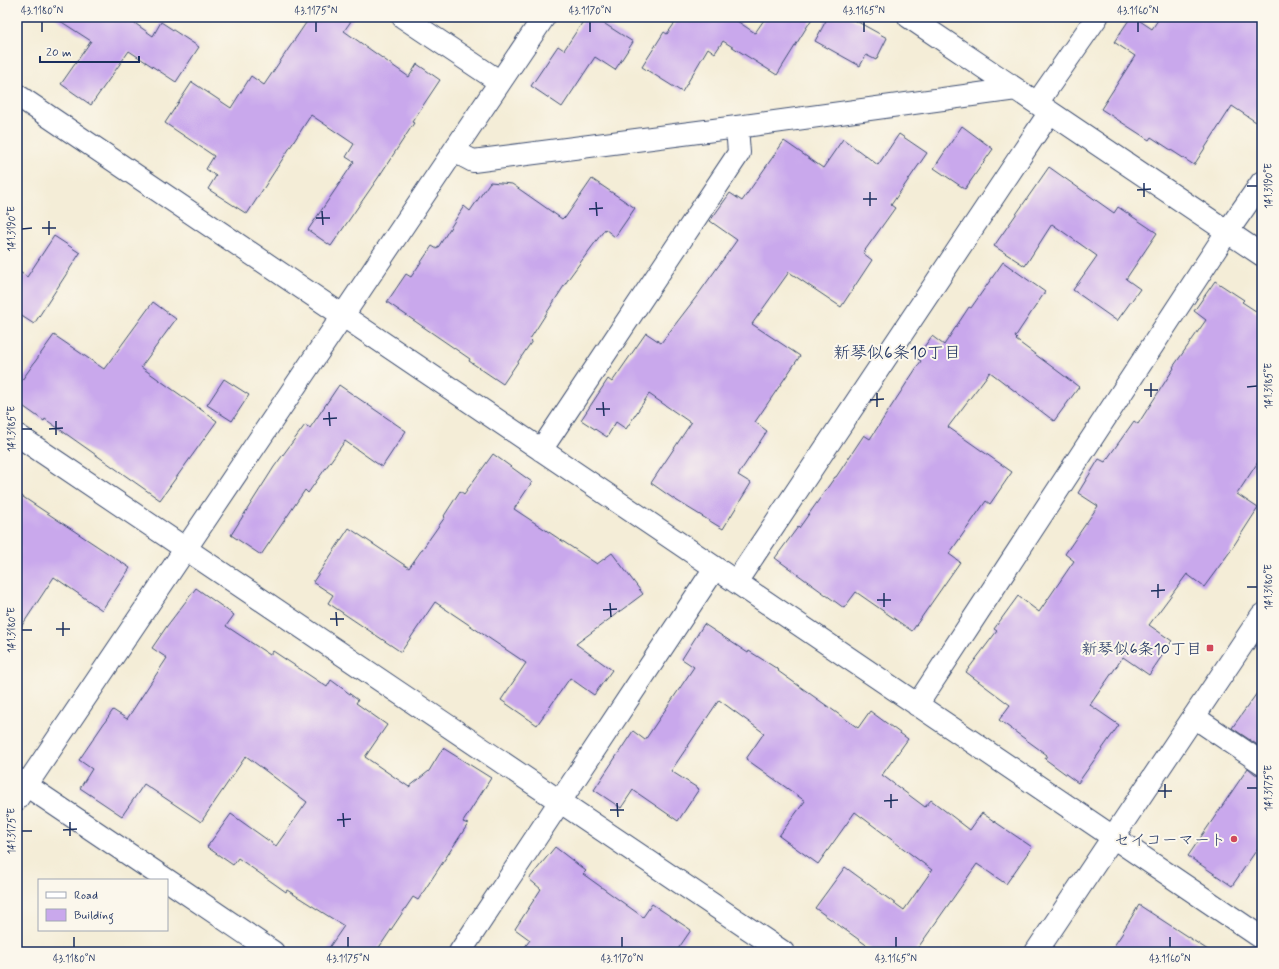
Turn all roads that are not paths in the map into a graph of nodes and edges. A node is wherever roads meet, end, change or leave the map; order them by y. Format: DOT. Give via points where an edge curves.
graph roads {
  1 [pos="404,17"];
  2 [pos="544,17"];
  3 [pos="909,17"];
  4 [pos="1097,17"];
  5 [pos="500,82"];
  6 [pos="1016,89"];
  7 [pos="17,95"];
  8 [pos="1044,108"];
  9 [pos="737,128"];
  10 [pos="454,151"];
  11 [pos="1262,182"];
  12 [pos="1227,232"];
  13 [pos="1262,255"];
  14 [pos="343,316"];
  15 [pos="17,435"];
  16 [pos="541,450"];
  17 [pos="186,549"];
  18 [pos="715,568"];
  19 [pos="736,582"];
  20 [pos="1262,615"];
  21 [pos="917,705"];
  22 [pos="1194,717"];
  23 [pos="1262,763"];
  24 [pos="20,788"];
  25 [pos="560,801"];
  26 [pos="1113,838"];
  27 [pos="165,879"];
  28 [pos="168,881"];
  29 [pos="1262,938"];
  30 [pos="273,952"];
  31 [pos="460,952"];
  32 [pos="783,952"];
  33 [pos="1036,952"];
  1 -- 5 [label="street"];
  2 -- 5 [label="street"];
  3 -- 6 [label="street"];
  4 -- 8 [label="street"];
  5 -- 10 [label="street"];
  6 -- 8 [label="street"];
  6 -- 9 [label="street"];
  7 -- 14 [label="street"];
  8 -- 12 [label="street"];
  8 -- 19 [label="street"];
  9 -- 10 [label="street" via="472,161"];
  9 -- 16 [label="street" via="739,153"];
  10 -- 14 [label="street"];
  11 -- 12 [label="street"];
  12 -- 13 [label="street"];
  12 -- 21 [label="street"];
  14 -- 16 [label="street"];
  14 -- 17 [label="street"];
  15 -- 17 [label="street"];
  16 -- 18 [label="street"];
  17 -- 24 [label="street"];
  17 -- 25 [label="street"];
  18 -- 19 [label="street"];
  18 -- 25 [label="street"];
  19 -- 21 [label="street"];
  20 -- 22 [label="street"];
  21 -- 26 [label="street"];
  22 -- 23 [label="street"];
  22 -- 26 [label="street"];
  24 -- 27 [label="street"];
  25 -- 31 [label="street"];
  25 -- 32 [label="street"];
  26 -- 29 [label="street"];
  26 -- 33 [label="street"];
  28 -- 30 [label="street"];
}
